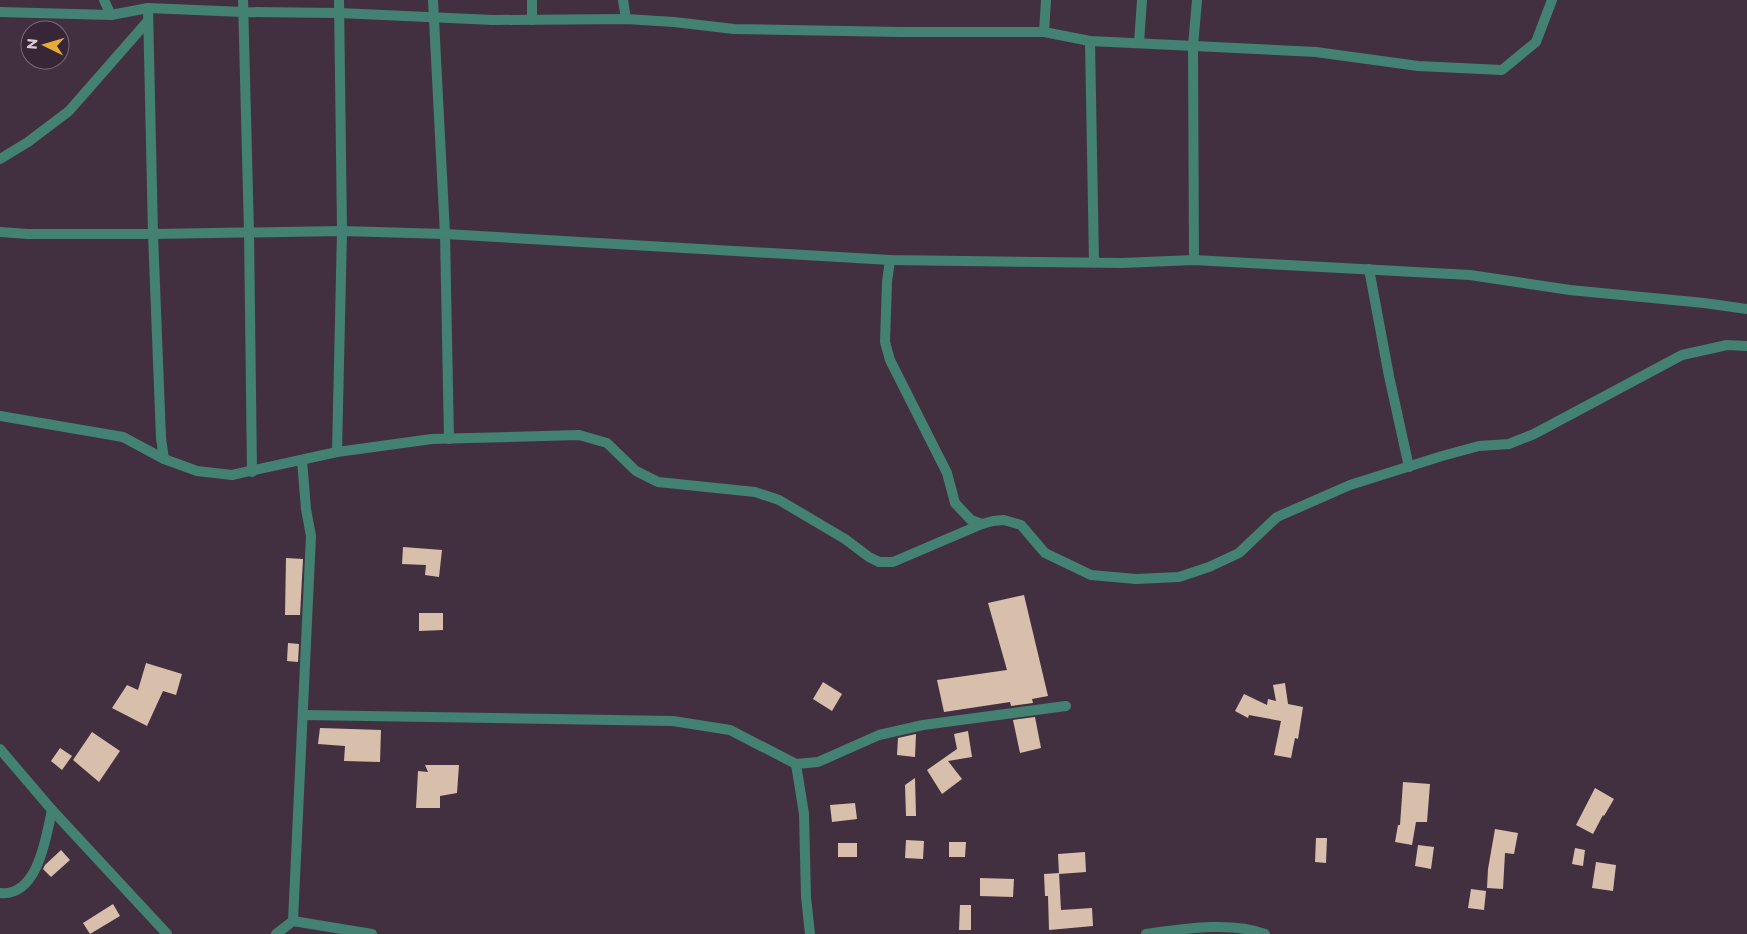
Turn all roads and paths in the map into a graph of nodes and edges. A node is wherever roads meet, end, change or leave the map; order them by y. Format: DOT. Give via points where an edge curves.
graph roads {
  1 [pos="104,0"];
  2 [pos="243,0"];
  3 [pos="338,0"];
  4 [pos="433,0"];
  5 [pos="532,0"];
  6 [pos="623,0"];
  7 [pos="1046,0"];
  8 [pos="1142,0"];
  9 [pos="1197,0"];
  10 [pos="1552,0"];
  11 [pos="148,8"];
  12 [pos="0,12"];
  13 [pos="243,12"];
  14 [pos="339,13"];
  15 [pos="111,15"];
  16 [pos="432,17"];
  17 [pos="626,19"];
  18 [pos="532,20"];
  19 [pos="147,22"];
  20 [pos="1044,32"];
  21 [pos="1090,41"];
  22 [pos="1139,43"];
  23 [pos="1193,46"];
  24 [pos="0,159"];
  25 [pos="342,231"];
  26 [pos="0,232"];
  27 [pos="249,232"];
  28 [pos="153,234"];
  29 [pos="445,234"];
  30 [pos="890,260"];
  31 [pos="1194,260"];
  32 [pos="1094,262"];
  33 [pos="1369,269"];
  34 [pos="1747,309"];
  35 [pos="1747,346"];
  36 [pos="0,416"];
  37 [pos="449,439"];
  38 [pos="338,452"];
  39 [pos="164,459"];
  40 [pos="302,460"];
  41 [pos="1409,467"];
  42 [pos="252,472"];
  43 [pos="982,524"];
  44 [pos="1066,706"];
  45 [pos="303,716"];
  46 [pos="0,749"];
  47 [pos="796,764"];
  48 [pos="52,810"];
  49 [pos="0,893"];
  50 [pos="293,921"];
  51 [pos="167,934"];
  52 [pos="276,934"];
  53 [pos="372,934"];
  54 [pos="810,934"];
  55 [pos="1146,934"];
  56 [pos="1265,934"];
  1 -- 15 [label="street"];
  2 -- 13 [label="street"];
  3 -- 14 [label="street"];
  4 -- 16 [label="street"];
  5 -- 18 [label="street"];
  6 -- 17 [label="street"];
  7 -- 20 [label="street"];
  8 -- 22 [label="street"];
  9 -- 23 [label="street"];
  10 -- 23 [label="street" via="1536,42 1502,70 1418,66 1316,52"];
  11 -- 13 [label="street"];
  11 -- 15 [label="street"];
  11 -- 19 [label="street"];
  12 -- 15 [label="street"];
  13 -- 14 [label="street"];
  13 -- 27 [label="street"];
  14 -- 16 [label="street"];
  14 -- 25 [label="street"];
  16 -- 18 [label="street"];
  16 -- 29 [label="street"];
  17 -- 18 [label="street"];
  17 -- 20 [label="street" via="734,29"];
  19 -- 24 [label="street" via="69,111"];
  19 -- 28 [label="street"];
  20 -- 21 [label="street"];
  21 -- 22 [label="street"];
  21 -- 32 [label="street"];
  22 -- 23 [label="street"];
  23 -- 31 [label="street"];
  25 -- 27 [label="street"];
  25 -- 29 [label="street"];
  25 -- 38 [label="street"];
  26 -- 28 [label="street"];
  27 -- 28 [label="street"];
  27 -- 42 [label="street"];
  28 -- 39 [label="street"];
  29 -- 30 [label="street"];
  29 -- 37 [label="street"];
  30 -- 32 [label="street"];
  30 -- 43 [label="street" via="885,342 890,360 947,473 954,503 972,520"];
  31 -- 32 [label="street"];
  31 -- 33 [label="street"];
  33 -- 34 [label="street" via="1470,274 1570,290"];
  33 -- 41 [label="street"];
  35 -- 41 [label="street" via="1726,345 1682,355 1534,434 1509,444 1479,446"];
  36 -- 39 [label="street" via="123,437"];
  37 -- 38 [label="street"];
  37 -- 43 [label="street" via="579,435 607,443 636,471 658,482 755,492 779,500 878,562 893,562"];
  38 -- 40 [label="street"];
  39 -- 42 [label="street" via="197,471 232,475"];
  40 -- 42 [label="street"];
  40 -- 45 [label="street" via="311,536"];
  41 -- 43 [label="street" via="1350,486 1277,517 1239,553 1179,577 1136,579 1090,575 1045,553 1021,525 1004,520"];
  44 -- 47 [label="street" via="924,725 879,735 818,762"];
  45 -- 47 [label="street" via="674,721 730,730"];
  45 -- 50 [label="street"];
  46 -- 48 [label="street"];
  47 -- 54 [label="street" via="804,814"];
  48 -- 49 [label="street" via="43,855 33,872 21,888 7,894"];
  48 -- 51 [label="street"];
  50 -- 52 [label="street"];
  50 -- 53 [label="street"];
  55 -- 56 [label="street" via="1224,928 1244,928"];
}
